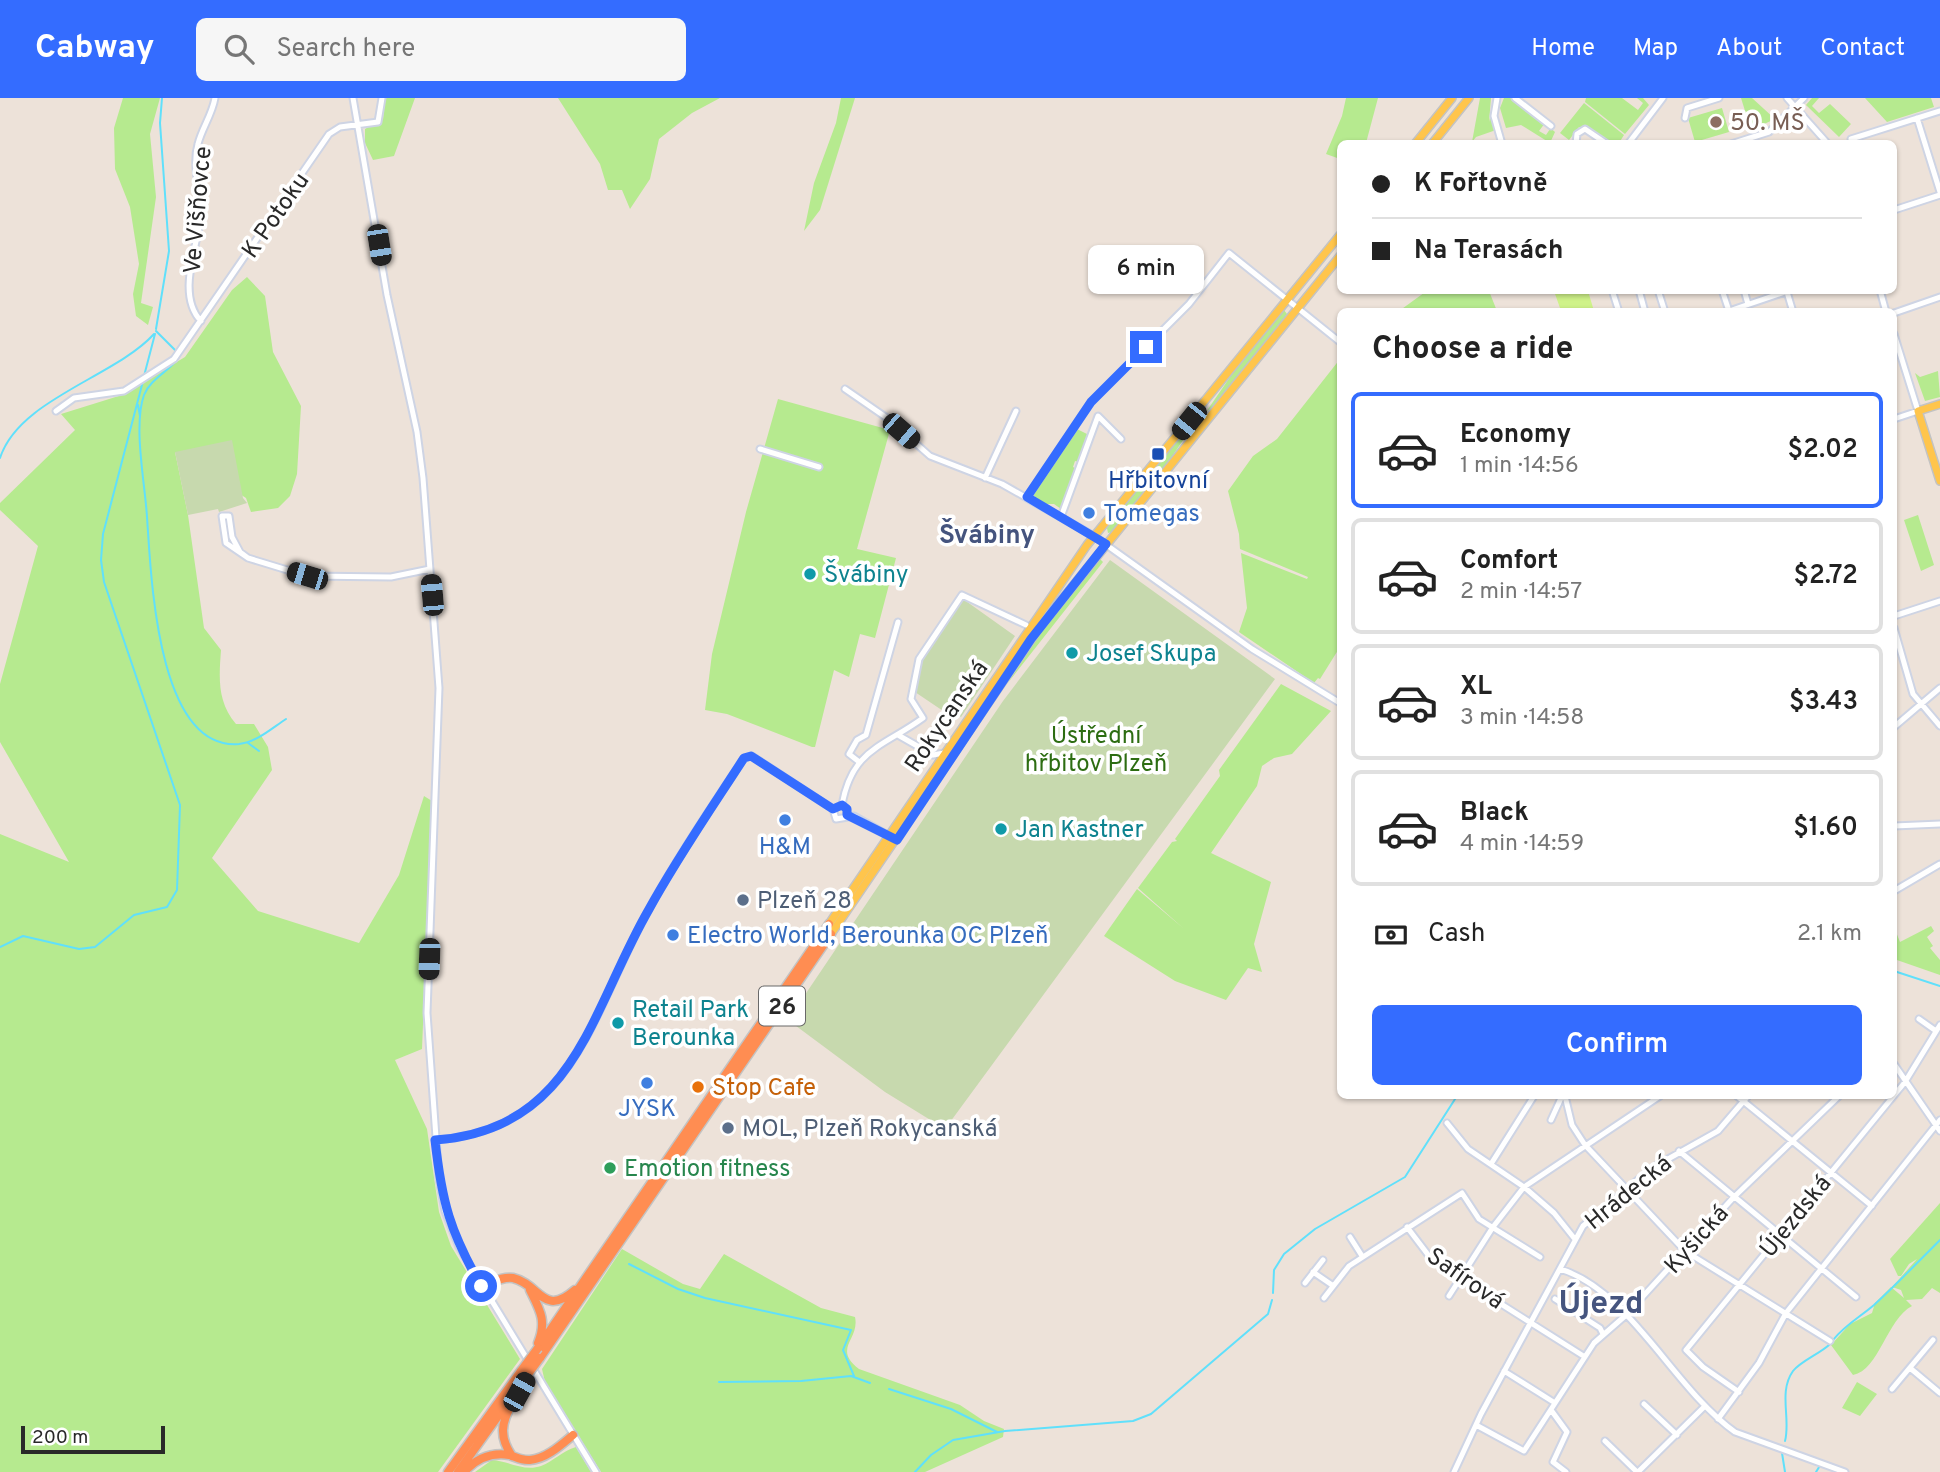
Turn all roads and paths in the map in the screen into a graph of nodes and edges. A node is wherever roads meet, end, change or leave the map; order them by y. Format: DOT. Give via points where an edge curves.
graph roads {
  1 [pos="215,98"];
  2 [pos="353,98"];
  3 [pos="382,98"];
  4 [pos="1452,98"];
  5 [pos="1469,98"];
  6 [pos="1497,98"];
  7 [pos="1515,98"];
  8 [pos="1652,98"];
  9 [pos="1719,98"];
  10 [pos="1787,98"];
  11 [pos="1804,98"];
  12 [pos="1661,101"];
  13 [pos="1796,107"];
  14 [pos="1940,111"];
  15 [pos="1685,118"];
  16 [pos="1917,118"];
  17 [pos="358,126"];
  18 [pos="1550,126"];
  19 [pos="1851,139"];
  20 [pos="1418,140"];
  21 [pos="1435,140"];
  22 [pos="1501,140"];
  23 [pos="1576,140"];
  24 [pos="1601,140"];
  25 [pos="1633,140"];
  26 [pos="1744,140"];
  27 [pos="1825,140"];
  28 [pos="1940,193"];
  29 [pos="1897,209"];
  30 [pos="1337,239"];
  31 [pos="1337,260"];
  32 [pos="1745,294"];
  33 [pos="1780,294"];
  34 [pos="1940,297"];
  35 [pos="1287,300"];
  36 [pos="1748,304"];
  37 [pos="1298,308"];
  38 [pos="1736,308"];
  39 [pos="1897,312"];
  40 [pos="201,321"];
  41 [pos="1337,340"];
  42 [pos="1897,344"];
  43 [pos="845,389"];
  44 [pos="1940,404"];
  45 [pos="56,411"];
  46 [pos="1016,411"];
  47 [pos="1918,411"];
  48 [pos="1897,418"];
  49 [pos="1121,439"];
  50 [pos="760,449"];
  51 [pos="819,467"];
  52 [pos="985,478"];
  53 [pos="1940,481"];
  54 [pos="1027,497"];
  55 [pos="225,512"];
  56 [pos="1061,517"];
  57 [pos="1094,536"];
  58 [pos="1106,544"];
  59 [pos="430,569"];
  60 [pos="1940,601"];
  61 [pos="1897,614"];
  62 [pos="898,622"];
  63 [pos="1026,625"];
  64 [pos="1897,638"];
  65 [pos="1940,688"];
  66 [pos="1337,700"];
  67 [pos="1921,704"];
  68 [pos="1897,724"];
  69 [pos="1940,726"];
  70 [pos="898,735"];
  71 [pos="944,753"];
  72 [pos="858,761"];
  73 [pos="842,805"];
  74 [pos="833,809"];
  75 [pos="847,815"];
  76 [pos="1940,824"];
  77 [pos="1897,826"];
  78 [pos="888,835"];
  79 [pos="897,840"];
  80 [pos="1940,864"];
  81 [pos="1897,889"];
  82 [pos="828,924"];
  83 [pos="831,934"];
  84 [pos="1919,1019"];
  85 [pos="1938,1028"];
  86 [pos="1897,1069"];
  87 [pos="1905,1082"];
  88 [pos="1897,1092"];
  89 [pos="1532,1099"];
  90 [pos="1562,1099"];
  91 [pos="1564,1099"];
  92 [pos="1655,1099"];
  93 [pos="1741,1099"];
  94 [pos="1836,1099"];
  95 [pos="1891,1099"];
  96 [pos="1744,1101"];
  97 [pos="1551,1120"];
  98 [pos="1447,1124"];
  99 [pos="1939,1125"];
  100 [pos="435,1138"];
  101 [pos="1792,1140"];
  102 [pos="1585,1145"];
  103 [pos="1679,1152"];
  104 [pos="1491,1164"];
  105 [pos="1831,1172"];
  106 [pos="1524,1187"];
  107 [pos="1624,1190"];
  108 [pos="1733,1198"];
  109 [pos="1872,1206"];
  110 [pos="1408,1227"];
  111 [pos="1493,1227"];
  112 [pos="1779,1236"];
  113 [pos="1350,1237"];
  114 [pos="1574,1238"];
  115 [pos="620,1244"];
  116 [pos="1685,1251"];
  117 [pos="1362,1256"];
  118 [pos="1541,1257"];
  119 [pos="1323,1261"];
  120 [pos="1560,1269"];
  121 [pos="1820,1270"];
  122 [pos="1313,1272"];
  123 [pos="1461,1278"];
  124 [pos="520,1281"];
  125 [pos="586,1281"];
  126 [pos="1304,1283"];
  127 [pos="1332,1285"];
  128 [pos="1739,1285"];
  129 [pos="481,1286"];
  130 [pos="1449,1296"];
  131 [pos="1856,1297"];
  132 [pos="1324,1298"];
  133 [pos="1555,1299"];
  134 [pos="1786,1313"];
  135 [pos="1625,1316"];
  136 [pos="1531,1322"];
  137 [pos="1603,1334"];
  138 [pos="1934,1340"];
  139 [pos="1830,1341"];
  140 [pos="537,1347"];
  141 [pos="536,1357"];
  142 [pos="1585,1357"];
  143 [pos="1910,1368"];
  144 [pos="1504,1371"];
  145 [pos="525,1372"];
  146 [pos="1892,1389"];
  147 [pos="1739,1392"];
  148 [pos="1940,1393"];
  149 [pos="1555,1403"];
  150 [pos="1644,1405"];
  151 [pos="1705,1406"];
  152 [pos="1550,1410"];
  153 [pos="1718,1419"];
  154 [pos="1476,1425"];
  155 [pos="573,1435"];
  156 [pos="1677,1435"];
  157 [pos="1605,1441"];
  158 [pos="512,1456"];
  159 [pos="449,1472"];
  160 [pos="458,1472"];
  161 [pos="464,1472"];
  162 [pos="596,1472"];
  163 [pos="1454,1472"];
  164 [pos="1566,1472"];
  165 [pos="1638,1472"];
  166 [pos="1845,1472"];
  1 -- 40 [label="street, Ve Višňovce" via="196,160 200,220 191,286 192,306"];
  2 -- 17 [label="street"];
  3 -- 17 [label="street, K Potoku" via="378,122"];
  4 -- 20 [label="main road"];
  5 -- 21 [label="main road"];
  6 -- 22 [label="street" via="1494,116"];
  7 -- 18 [label="street"];
  8 -- 12 [label="street"];
  9 -- 15 [label="street" via="1687,108"];
  10 -- 13 [label="street"];
  11 -- 13 [label="street"];
  12 -- 25 [label="street"];
  13 -- 26 [label="street" via="1769,132"];
  13 -- 27 [label="street"];
  14 -- 16 [label="street"];
  16 -- 19 [label="street"];
  16 -- 28 [label="street"];
  17 -- 40 [label="street, K Potoku" via="340,127 329,134"];
  17 -- 59 [label="street" via="387,295 418,432"];
  23 -- 24 [label="street" via="1585,129"];
  28 -- 29 [label="street"];
  30 -- 35 [label="main road, Rokycanská / 26"];
  31 -- 37 [label="main road, Rokycanská / 26"];
  32 -- 36 [label="street"];
  33 -- 36 [label="street"];
  34 -- 39 [label="street"];
  35 -- 37 [label="street"];
  35 -- 54 [label="street" via="1230,253 1189,304 1091,402"];
  35 -- 57 [label="main road, Rokycanská / 26"];
  36 -- 38 [label="street"];
  37 -- 41 [label="street"];
  37 -- 58 [label="main road, Rokycanská / 26"];
  40 -- 45 [label="street, K Potoku" via="174,359 124,391 74,398"];
  42 -- 47 [label="street"];
  43 -- 52 [label="street" via="930,456"];
  44 -- 47 [label="main road"];
  46 -- 52 [label="street"];
  47 -- 48 [label="street"];
  47 -- 53 [label="main road"];
  49 -- 56 [label="street" via="1098,416"];
  50 -- 51 [label="street"];
  52 -- 54 [label="street"];
  54 -- 56 [label="street"];
  55 -- 59 [label="street" via="231,520 234,545 248,558 321,578 391,577"];
  56 -- 57 [label="street"];
  57 -- 58 [label="street"];
  57 -- 71 [label="main road, Rokycanská / 26"];
  58 -- 66 [label="street" via="1265,658"];
  58 -- 79 [label="main road, Rokycanská / 26" via="1031,639"];
  59 -- 100 [label="street" via="439,688 427,1013"];
  60 -- 61 [label="street"];
  62 -- 72 [label="street" via="866,736 857,740 849,754"];
  63 -- 70 [label="street" via="962,595 919,659 911,699 923,718"];
  64 -- 67 [label="street" via="1913,694"];
  65 -- 67 [label="street"];
  67 -- 68 [label="street"];
  67 -- 69 [label="street"];
  70 -- 71 [label="street" via="933,755"];
  70 -- 72 [label="street" via="876,745"];
  71 -- 78 [label="main road, Rokycanská / 26"];
  72 -- 73 [label="street"];
  73 -- 74 [label="street"];
  73 -- 75 [label="street"];
  74 -- 75 [label="street" via="834,817 841,820"];
  74 -- 100 [label="street" via="748,756 646,914 584,1040 547,1094 515,1120 494,1130"];
  75 -- 78 [label="street"];
  76 -- 77 [label="street"];
  78 -- 79 [label="street"];
  78 -- 82 [label="main road, Rokycanská / 26"];
  79 -- 83 [label="main road, Rokycanská / 26"];
  80 -- 81 [label="street"];
  82 -- 115 [label="highway, Rokycanská / 26"];
  83 -- 115 [label="highway, Rokycanská / 26"];
  84 -- 85 [label="street"];
  85 -- 87 [label="street, Újezdská"];
  86 -- 87 [label="street"];
  87 -- 88 [label="street, Újezdská"];
  87 -- 99 [label="street"];
  89 -- 104 [label="street"];
  90 -- 97 [label="street"];
  91 -- 102 [label="street"];
  92 -- 102 [label="street"];
  93 -- 96 [label="street"];
  94 -- 101 [label="street, Kyšická"];
  95 -- 105 [label="street, Újezdská"];
  96 -- 101 [label="street"];
  96 -- 103 [label="street, Hrádecká" via="1718,1131"];
  98 -- 104 [label="street" via="1468,1149"];
  99 -- 109 [label="street"];
  100 -- 129 [label="street" via="445,1211"];
  101 -- 105 [label="street"];
  101 -- 108 [label="street, Kyšická"];
  102 -- 106 [label="street"];
  102 -- 107 [label="street"];
  103 -- 107 [label="street, Hrádecká"];
  103 -- 108 [label="street"];
  104 -- 106 [label="street"];
  105 -- 109 [label="street"];
  105 -- 112 [label="street, Újezdská"];
  106 -- 111 [label="street"];
  106 -- 114 [label="street"];
  107 -- 114 [label="street, Hrádecká"];
  107 -- 116 [label="street"];
  108 -- 112 [label="street"];
  108 -- 116 [label="street, Kyšická"];
  109 -- 121 [label="street"];
  110 -- 111 [label="street" via="1462,1193 1479,1219"];
  110 -- 117 [label="street"];
  110 -- 123 [label="street, Safírová" via="1431,1258"];
  111 -- 118 [label="street"];
  111 -- 123 [label="street"];
  112 -- 121 [label="street"];
  112 -- 128 [label="street, Újezdská"];
  113 -- 117 [label="street"];
  114 -- 120 [label="street, Hrádecká"];
  115 -- 125 [label="highway, 26"];
  115 -- 141 [label="highway, 26"];
  116 -- 128 [label="street"];
  116 -- 135 [label="street, Kyšická"];
  117 -- 127 [label="street"];
  119 -- 122 [label="street"];
  120 -- 135 [label="street" via="1591,1283"];
  120 -- 136 [label="street, Hrádecká"];
  121 -- 131 [label="street"];
  121 -- 134 [label="street"];
  122 -- 126 [label="street"];
  122 -- 127 [label="street"];
  123 -- 130 [label="street"];
  123 -- 136 [label="street, Safírová"];
  124 -- 125 [label="highway" via="553,1301 565,1298"];
  124 -- 129 [label="highway" via="504,1278"];
  124 -- 140 [label="highway" via="542,1314"];
  125 -- 140 [label="highway, 26"];
  127 -- 132 [label="street"];
  128 -- 134 [label="street"];
  128 -- 147 [label="street, Újezdská" via="1686,1350"];
  129 -- 155 [label="street"];
  133 -- 137 [label="street"];
  134 -- 139 [label="street"];
  134 -- 147 [label="street"];
  135 -- 137 [label="street, Kyšická"];
  135 -- 151 [label="street"];
  136 -- 142 [label="street, Safírová"];
  136 -- 144 [label="street, Hrádecká"];
  137 -- 142 [label="street, Kyšická"];
  138 -- 143 [label="street"];
  140 -- 141 [label="highway, 26, bridge"];
  141 -- 145 [label="highway, 26, bridge"];
  142 -- 149 [label="street, Kyšická"];
  143 -- 146 [label="street"];
  143 -- 148 [label="street"];
  144 -- 149 [label="street"];
  144 -- 154 [label="street, Hrádecká"];
  145 -- 158 [label="highway" via="502,1428"];
  145 -- 159 [label="highway, 26"];
  145 -- 160 [label="highway, 26"];
  147 -- 153 [label="street"];
  149 -- 152 [label="street, Kyšická"];
  150 -- 156 [label="street"];
  151 -- 153 [label="street"];
  151 -- 156 [label="street"];
  152 -- 154 [label="street, Kyšická" via="1524,1451"];
  152 -- 164 [label="street" via="1567,1432 1553,1462"];
  153 -- 166 [label="street" via="1735,1432"];
  154 -- 163 [label="street, Hrádecká"];
  155 -- 158 [label="highway" via="538,1459"];
  155 -- 162 [label="street"];
  156 -- 165 [label="street"];
  157 -- 165 [label="street"];
  158 -- 161 [label="highway" via="489,1455"];
}
